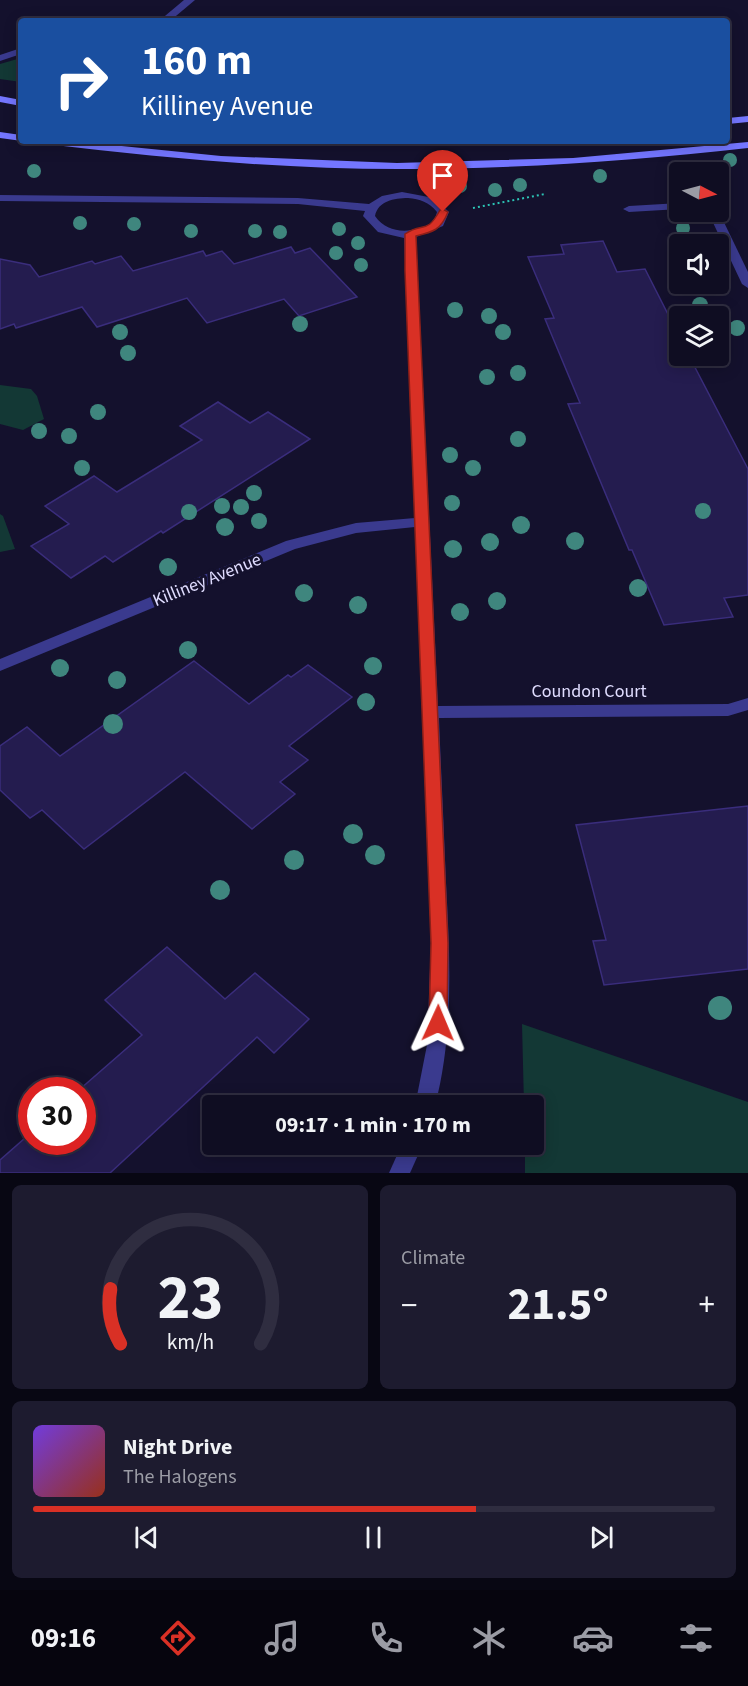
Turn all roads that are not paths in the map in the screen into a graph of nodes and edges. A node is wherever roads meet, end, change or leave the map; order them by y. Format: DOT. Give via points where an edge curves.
graph roads {
  1 [pos="190,0"];
  2 [pos="168,18"];
  3 [pos="18,52"];
  4 [pos="0,58"];
  5 [pos="0,99"];
  6 [pos="18,102"];
  7 [pos="748,119"];
  8 [pos="730,121"];
  9 [pos="0,135"];
  10 [pos="18,138"];
  11 [pos="85,144"];
  12 [pos="748,145"];
  13 [pos="0,198"];
  14 [pos="669,207"];
  15 [pos="371,208"];
  16 [pos="629,209"];
  17 [pos="718,222"];
  18 [pos="410,234"];
  19 [pos="748,284"];
  20 [pos="421,522"];
  21 [pos="0,665"];
  22 [pos="748,704"];
  23 [pos="430,712"];
  24 [pos="428,1095"];
  25 [pos="408,1155"];
  26 [pos="399,1173"];
  1 -- 2 [label="street"];
  3 -- 4 [label="street"];
  5 -- 6 [label="main road"];
  7 -- 8 [label="main road"];
  9 -- 10 [label="main road"];
  11 -- 12 [label="main road" via="269,160 458,165 605,159"];
  13 -- 15 [label="street" via="298,201"];
  14 -- 16 [label="street"];
  15 -- 18 [label="street" via="369,216 378,227"];
  15 -- 18 [label="street" via="391,196 413,195 440,206 442,218 432,229"];
  17 -- 19 [label="street"];
  18 -- 20 [label="street"];
  20 -- 21 [label="street, Killiney Avenue" via="356,528 291,546"];
  20 -- 23 [label="street"];
  22 -- 23 [label="street, Coundon Court" via="728,710"];
  23 -- 24 [label="street" via="440,943 438,1023"];
  25 -- 26 [label="street"];
}
